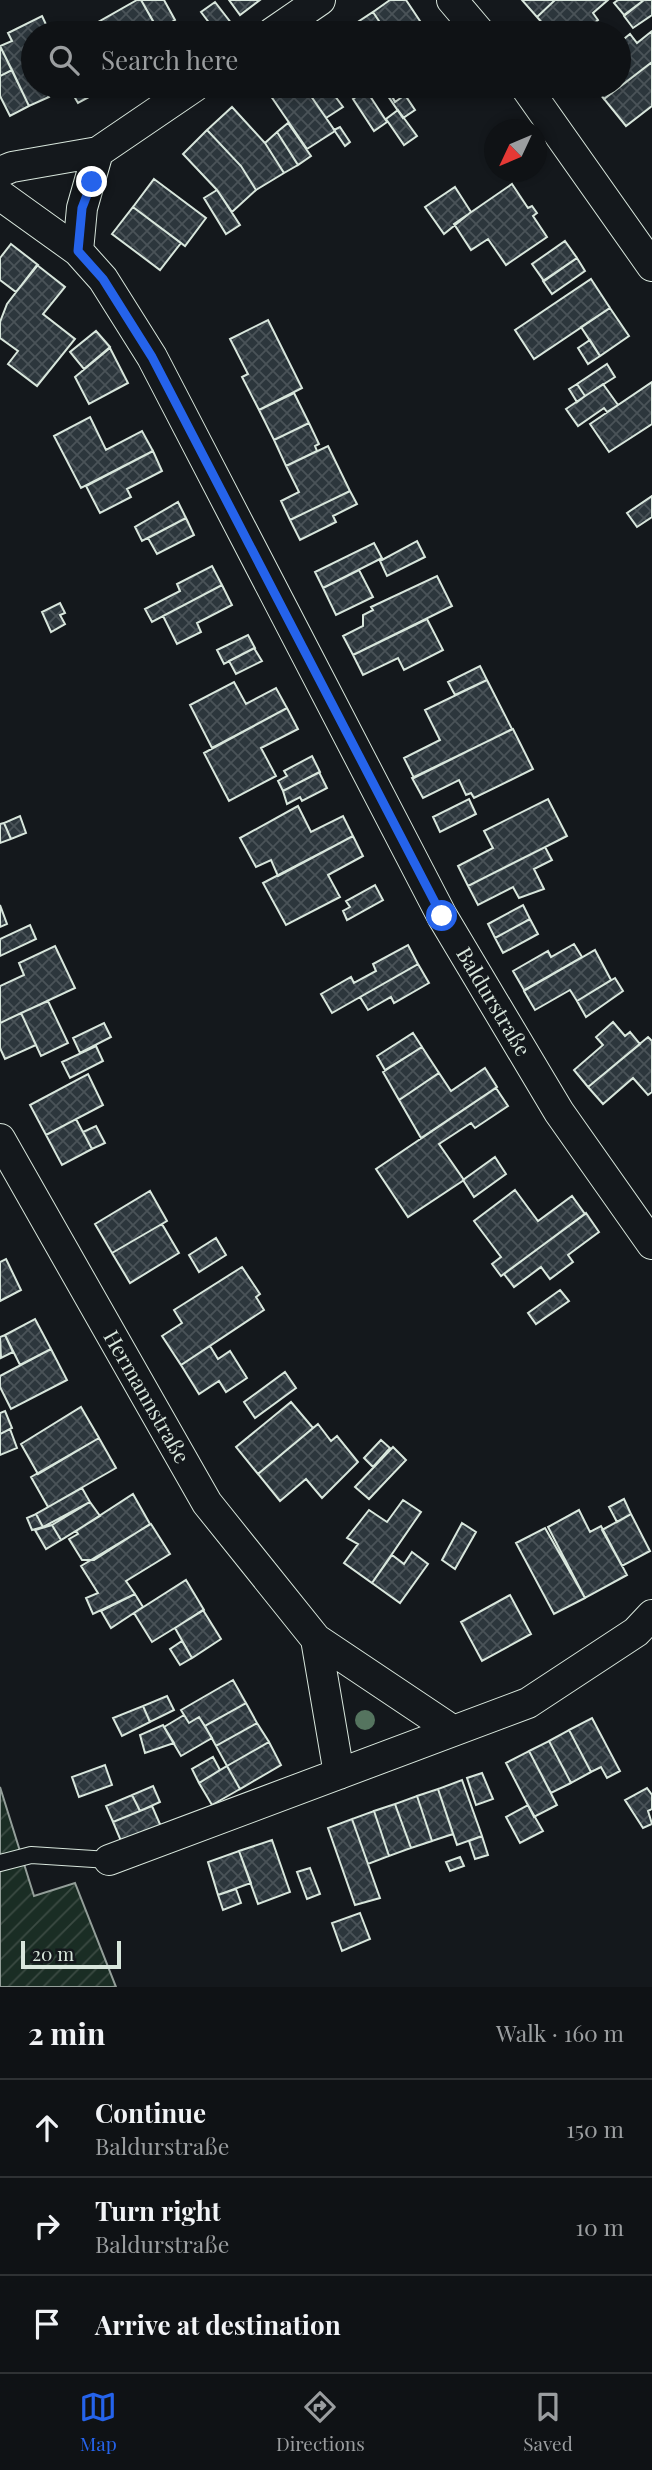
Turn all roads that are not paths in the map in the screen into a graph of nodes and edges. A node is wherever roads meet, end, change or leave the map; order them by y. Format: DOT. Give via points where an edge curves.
graph roads {
  1 [pos="320,0"];
  2 [pos="452,0"];
  3 [pos="289,21"];
  4 [pos="470,21"];
  5 [pos="177,98"];
  6 [pos="533,98"];
  7 [pos="98,152"];
  8 [pos="0,172"];
  9 [pos="0,195"];
  10 [pos="78,251"];
  11 [pos="652,266"];
  12 [pos="0,1139"];
  13 [pos="652,1244"];
  14 [pos="652,1615"];
  15 [pos="316,1639"];
  16 [pos="452,1730"];
  17 [pos="339,1774"];
  18 [pos="109,1860"];
  19 [pos="0,1863"];
  1 -- 3 [label="street"];
  2 -- 4 [label="street"];
  5 -- 7 [label="street"];
  6 -- 11 [label="street"];
  7 -- 8 [label="street"];
  7 -- 10 [label="street" via="82,208"];
  9 -- 10 [label="street, Baldurstraße"];
  10 -- 13 [label="street, Baldurstraße" via="103,279 152,357 442,916 559,1112"];
  12 -- 15 [label="street, Hermannstraße" via="207,1503"];
  14 -- 16 [label="street" via="636,1632 528,1703"];
  15 -- 16 [label="street, Hermannstraße"];
  15 -- 17 [label="street, Hermannstraße"];
  16 -- 17 [label="street"];
  17 -- 18 [label="street"];
  18 -- 19 [label="lane" via="31,1855"];
}
